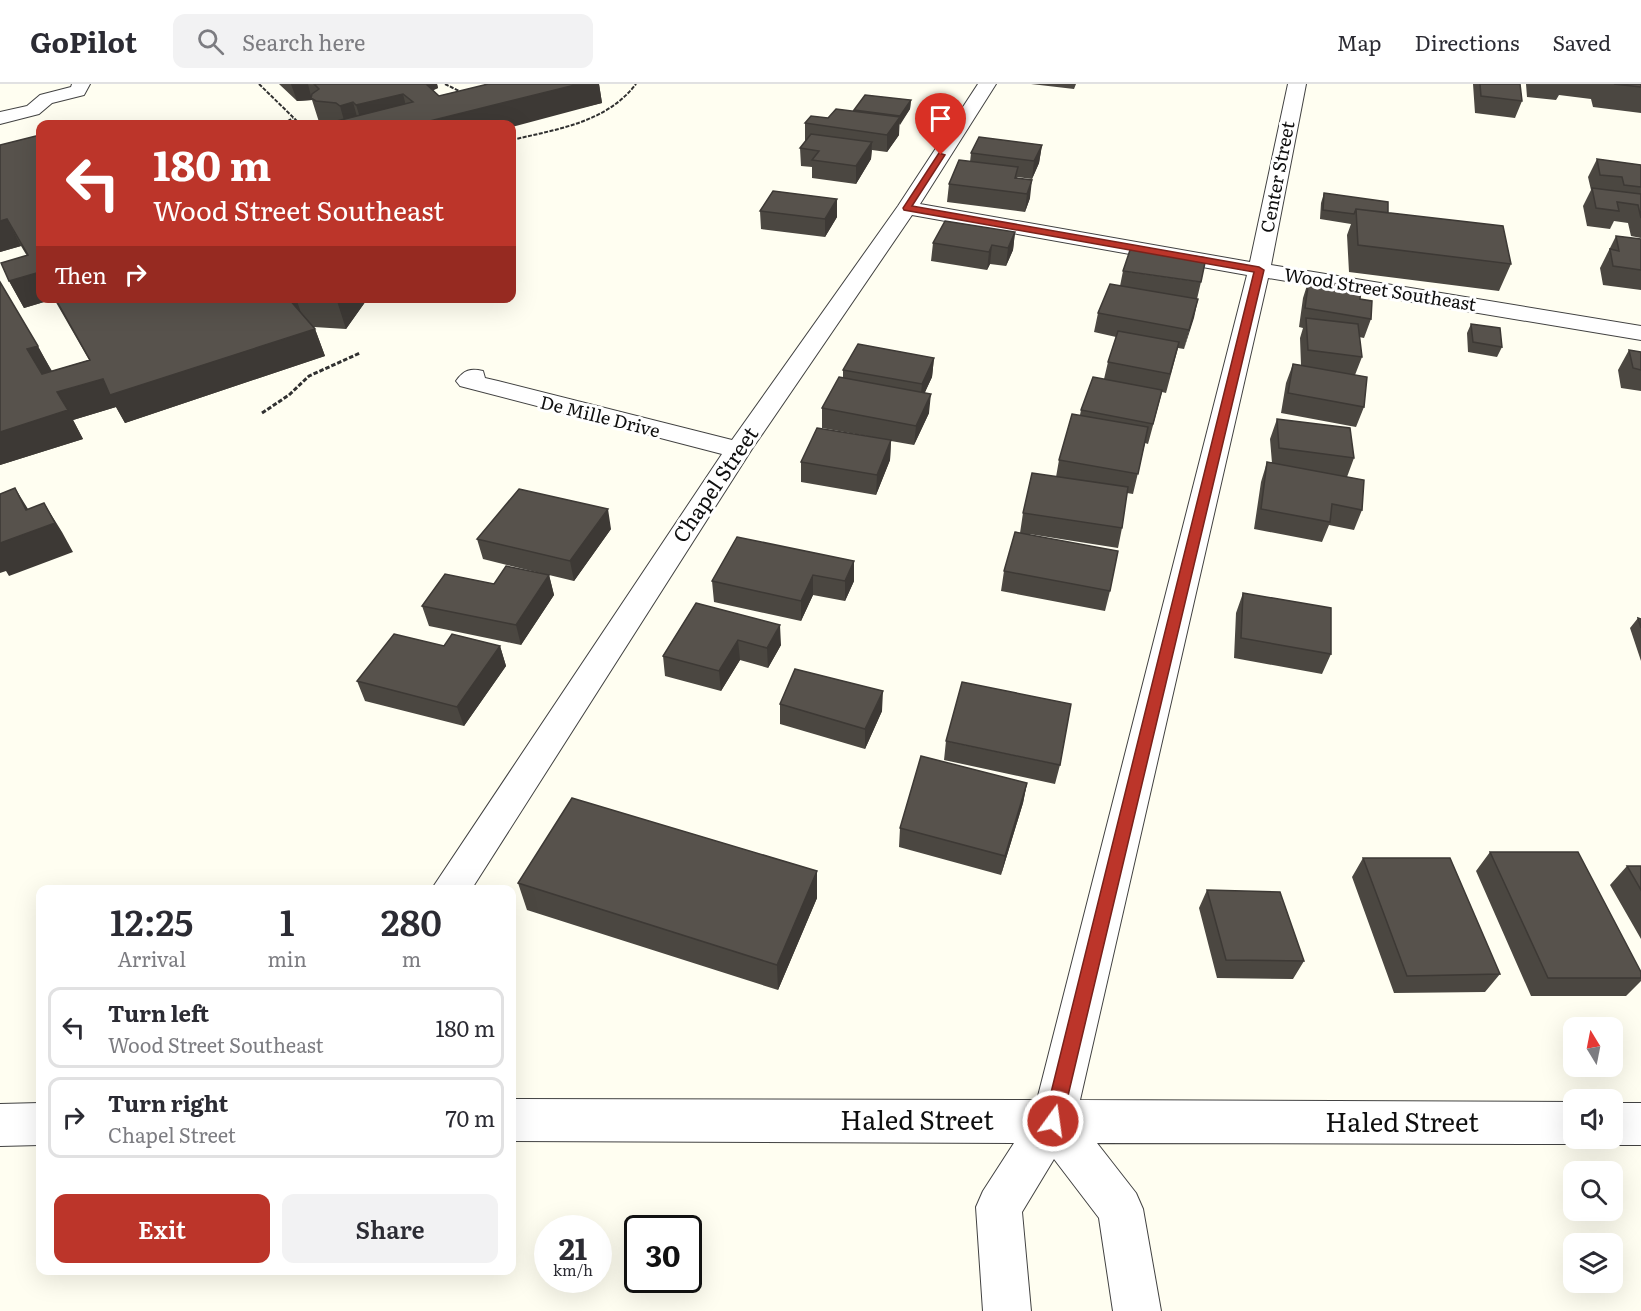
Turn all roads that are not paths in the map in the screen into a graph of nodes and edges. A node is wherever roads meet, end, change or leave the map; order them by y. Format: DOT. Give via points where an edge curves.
graph roads {
  1 [pos="81,84"];
  2 [pos="987,84"];
  3 [pos="1297,84"];
  4 [pos="0,118"];
  5 [pos="907,208"];
  6 [pos="1259,270"];
  7 [pos="1641,333"];
  8 [pos="474,376"];
  9 [pos="739,449"];
  10 [pos="453,885"];
  11 [pos="516,1120"];
  12 [pos="1053,1121"];
  13 [pos="36,1124"];
  14 [pos="1563,1124"];
  15 [pos="1623,1124"];
  16 [pos="1641,1124"];
  17 [pos="0,1125"];
  18 [pos="1007,1311"];
  19 [pos="1137,1311"];
  1 -- 4 [label="street" via="78,91 46,99 33,110"];
  2 -- 5 [label="street, Chapel Street"];
  3 -- 6 [label="street, Center Street"];
  5 -- 6 [label="street, Wood Street Southeast"];
  5 -- 9 [label="street, Chapel Street"];
  6 -- 7 [label="street, Wood Street Southeast"];
  6 -- 12 [label="street, Center Street"];
  8 -- 9 [label="street, De Mille Drive" via="469,381 529,399"];
  9 -- 10 [label="street, Chapel Street"];
  11 -- 12 [label="street, Haled Street"];
  12 -- 14 [label="street, Haled Street"];
  12 -- 18 [label="street, Center Street" via="999,1207"];
  12 -- 19 [label="street" via="1120,1209"];
  13 -- 17 [label="street"];
  15 -- 16 [label="street"];
}
